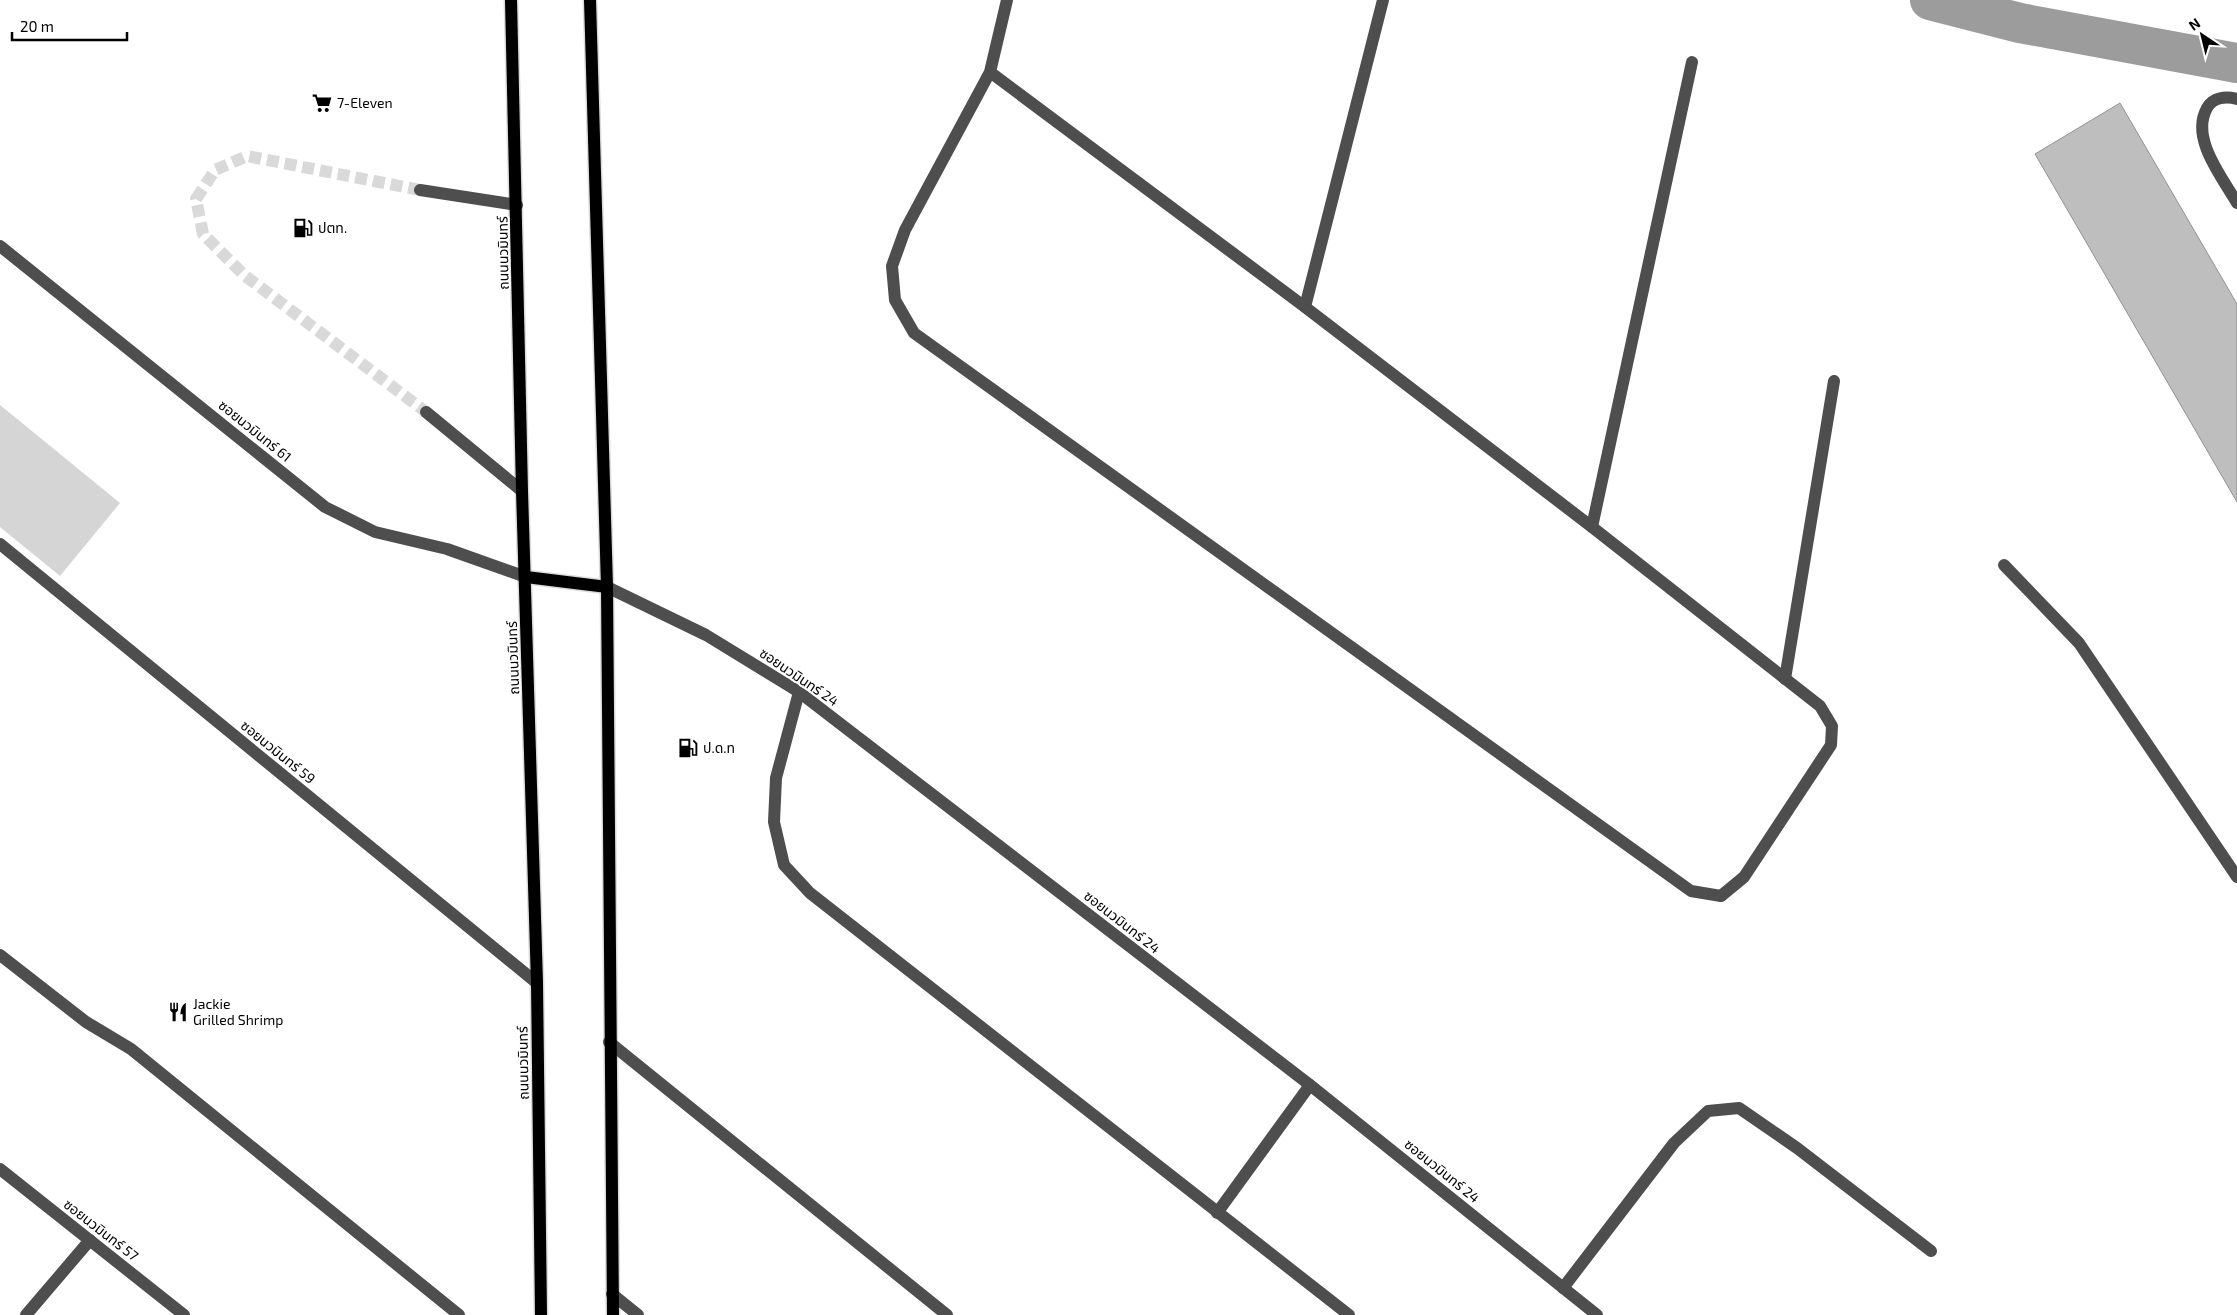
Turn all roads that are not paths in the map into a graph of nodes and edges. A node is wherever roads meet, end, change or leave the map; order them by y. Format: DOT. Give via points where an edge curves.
graph roads {
  1 [pos="511,0"];
  2 [pos="590,0"];
  3 [pos="1007,0"];
  4 [pos="1383,0"];
  5 [pos="1692,62"];
  6 [pos="990,72"];
  7 [pos="2237,98"];
  8 [pos="420,190"];
  9 [pos="2237,203"];
  10 [pos="517,205"];
  11 [pos="0,246"];
  12 [pos="1304,307"];
  13 [pos="1834,381"];
  14 [pos="426,412"];
  15 [pos="522,491"];
  16 [pos="1592,527"];
  17 [pos="0,544"];
  18 [pos="2004,565"];
  19 [pos="526,578"];
  20 [pos="607,587"];
  21 [pos="1785,679"];
  22 [pos="800,692"];
  23 [pos="2237,877"];
  24 [pos="0,955"];
  25 [pos="537,983"];
  26 [pos="609,1042"];
  27 [pos="1310,1084"];
  28 [pos="0,1169"];
  29 [pos="1217,1213"];
  30 [pos="90,1240"];
  31 [pos="1931,1251"];
  32 [pos="1563,1288"];
  33 [pos="612,1294"];
  34 [pos="26,1315"];
  35 [pos="184,1315"];
  36 [pos="458,1315"];
  37 [pos="541,1315"];
  38 [pos="613,1315"];
  39 [pos="638,1315"];
  40 [pos="947,1315"];
  41 [pos="1348,1315"];
  42 [pos="1597,1315"];
  1 -- 10 [label="main road, ถนนนวมินทร์"];
  2 -- 20 [label="main road"];
  3 -- 6 [label="street"];
  4 -- 12 [label="street"];
  5 -- 16 [label="street"];
  6 -- 12 [label="street"];
  6 -- 21 [label="street" via="905,230 892,266 895,300 914,333 1691,892 1722,896 1744,878 1831,746 1832,726 1820,706"];
  7 -- 9 [label="street" via="2226,96 2210,102 2202,116 2202,136"];
  8 -- 10 [label="street"];
  10 -- 15 [label="main road, ถนนนวมินทร์"];
  11 -- 19 [label="street, ซอยนวมินทร์ 61" via="325,507 375,532 446,549"];
  12 -- 16 [label="street"];
  13 -- 21 [label="street"];
  14 -- 15 [label="street"];
  15 -- 19 [label="main road, ถนนนวมินทร์"];
  16 -- 21 [label="street"];
  17 -- 25 [label="street, ซอยนวมินทร์ 59"];
  18 -- 23 [label="street" via="2079,642"];
  19 -- 20 [label="main road"];
  19 -- 25 [label="main road, ถนนนวมินทร์"];
  20 -- 22 [label="street, ซอยนวมินทร์ 24" via="706,636"];
  20 -- 26 [label="main road"];
  22 -- 27 [label="street, ซอยนวมินทร์ 24"];
  22 -- 29 [label="street" via="776,778 774,822 784,865 810,893"];
  24 -- 36 [label="street" via="86,1022 131,1049"];
  25 -- 37 [label="main road, ถนนนวมินทร์"];
  26 -- 33 [label="main road"];
  26 -- 40 [label="street"];
  27 -- 29 [label="street"];
  27 -- 32 [label="street, ซอยนวมินทร์ 24"];
  28 -- 30 [label="street, ซอยนวมินทร์ 57"];
  29 -- 41 [label="street"];
  30 -- 34 [label="street"];
  30 -- 35 [label="street, ซอยนวมินทร์ 57"];
  31 -- 32 [label="street" via="1785,1138 1739,1108 1708,1110 1674,1143"];
  32 -- 42 [label="street, ซอยนวมินทร์ 24"];
  33 -- 38 [label="main road"];
  33 -- 39 [label="street"];
}
